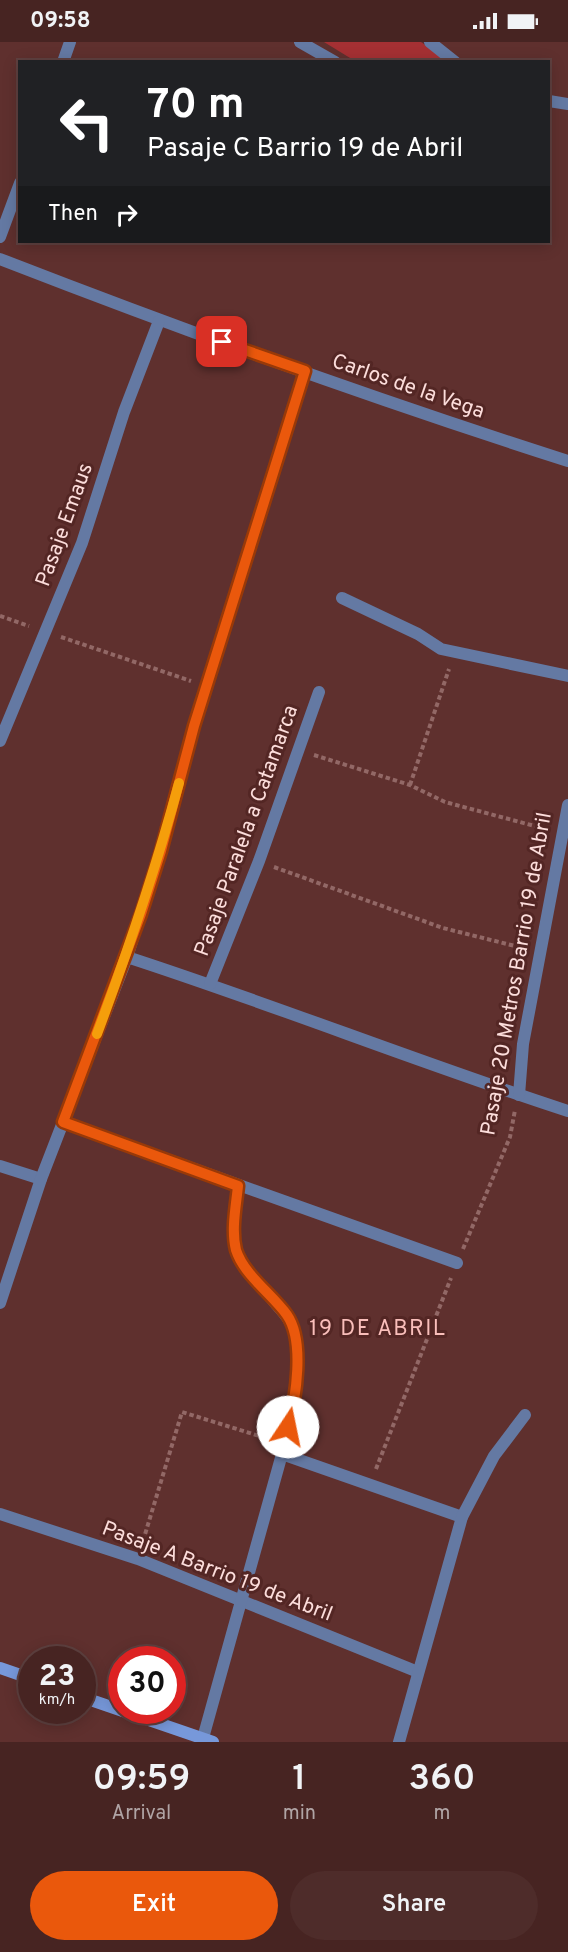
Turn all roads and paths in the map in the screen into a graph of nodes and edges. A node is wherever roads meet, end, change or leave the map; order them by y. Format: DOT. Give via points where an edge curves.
graph roads {
  1 [pos="70,42"];
  2 [pos="300,42"];
  3 [pos="430,42"];
  4 [pos="64,60"];
  5 [pos="332,60"];
  6 [pos="452,60"];
  7 [pos="550,101"];
  8 [pos="568,104"];
  9 [pos="18,188"];
  10 [pos="0,237"];
  11 [pos="0,259"];
  12 [pos="159,321"];
  13 [pos="305,371"];
  14 [pos="568,461"];
  15 [pos="342,598"];
  16 [pos="0,616"];
  17 [pos="46,631"];
  18 [pos="454,654"];
  19 [pos="568,676"];
  20 [pos="208,687"];
  21 [pos="319,692"];
  22 [pos="0,741"];
  23 [pos="299,750"];
  24 [pos="410,785"];
  25 [pos="568,805"];
  26 [pos="561,833"];
  27 [pos="260,861"];
  28 [pos="540,952"];
  29 [pos="127,957"];
  30 [pos="210,984"];
  31 [pos="519,1095"];
  32 [pos="568,1111"];
  33 [pos="63,1122"];
  34 [pos="0,1166"];
  35 [pos="41,1179"];
  36 [pos="238,1186"];
  37 [pos="457,1263"];
  38 [pos="0,1303"];
  39 [pos="525,1415"];
  40 [pos="283,1449"];
  41 [pos="370,1484"];
  42 [pos="0,1514"];
  43 [pos="462,1517"];
  44 [pos="138,1559"];
  45 [pos="240,1599"];
  46 [pos="0,1668"];
  47 [pos="418,1672"];
  48 [pos="18,1674"];
  49 [pos="96,1702"];
  50 [pos="208,1740"];
  51 [pos="399,1742"];
  1 -- 4 [label="street"];
  2 -- 5 [label="street"];
  3 -- 6 [label="street"];
  7 -- 8 [label="street"];
  9 -- 10 [label="street"];
  11 -- 12 [label="street, Carlos de la Vega"];
  12 -- 13 [label="street, Carlos de la Vega"];
  12 -- 17 [label="street, Pasaje Emaus" via="124,412 82,543"];
  13 -- 14 [label="street, Carlos de la Vega" via="417,413"];
  13 -- 20 [label="street"];
  15 -- 18 [label="street"];
  16 -- 17 [label="path"];
  17 -- 20 [label="path"];
  17 -- 22 [label="street, Pasaje Emaus"];
  18 -- 19 [label="street"];
  18 -- 24 [label="path"];
  20 -- 29 [label="street"];
  21 -- 23 [label="street, Pasaje Paralela a Catamarca"];
  23 -- 24 [label="path"];
  23 -- 27 [label="street, Pasaje Paralela a Catamarca"];
  24 -- 26 [label="path" via="445,801"];
  25 -- 26 [label="street, Pasaje 20 Metros Barrio 19 de Abril"];
  26 -- 28 [label="street, Pasaje 20 Metros Barrio 19 de Abril"];
  27 -- 28 [label="path" via="443,928"];
  27 -- 30 [label="street, Pasaje Paralela a Catamarca"];
  28 -- 31 [label="street, Pasaje 20 Metros Barrio 19 de Abril" via="523,1044"];
  29 -- 30 [label="street"];
  29 -- 33 [label="street"];
  30 -- 31 [label="street"];
  31 -- 32 [label="street"];
  31 -- 37 [label="path, Pasaje 20 Metros Barrio 19 de Abril" via="510,1137"];
  33 -- 35 [label="street"];
  33 -- 36 [label="street"];
  34 -- 35 [label="street"];
  35 -- 38 [label="street"];
  36 -- 37 [label="street"];
  36 -- 40 [label="street" via="236,1249 287,1315 294,1331 297,1368 293,1411"];
  37 -- 41 [label="path, Pasaje 20 Metros Barrio 19 de Abril"];
  39 -- 43 [label="street" via="494,1456"];
  40 -- 41 [label="street"];
  40 -- 44 [label="path" via="182,1412"];
  40 -- 45 [label="street"];
  41 -- 43 [label="street"];
  42 -- 44 [label="street, Pasaje A Barrio 19 de Abril"];
  43 -- 47 [label="street"];
  44 -- 45 [label="street, Pasaje A Barrio 19 de Abril"];
  45 -- 47 [label="street, Pasaje A Barrio 19 de Abril"];
  45 -- 50 [label="street"];
  46 -- 48 [label="main road"];
  47 -- 51 [label="street"];
  49 -- 50 [label="main road"];
}
